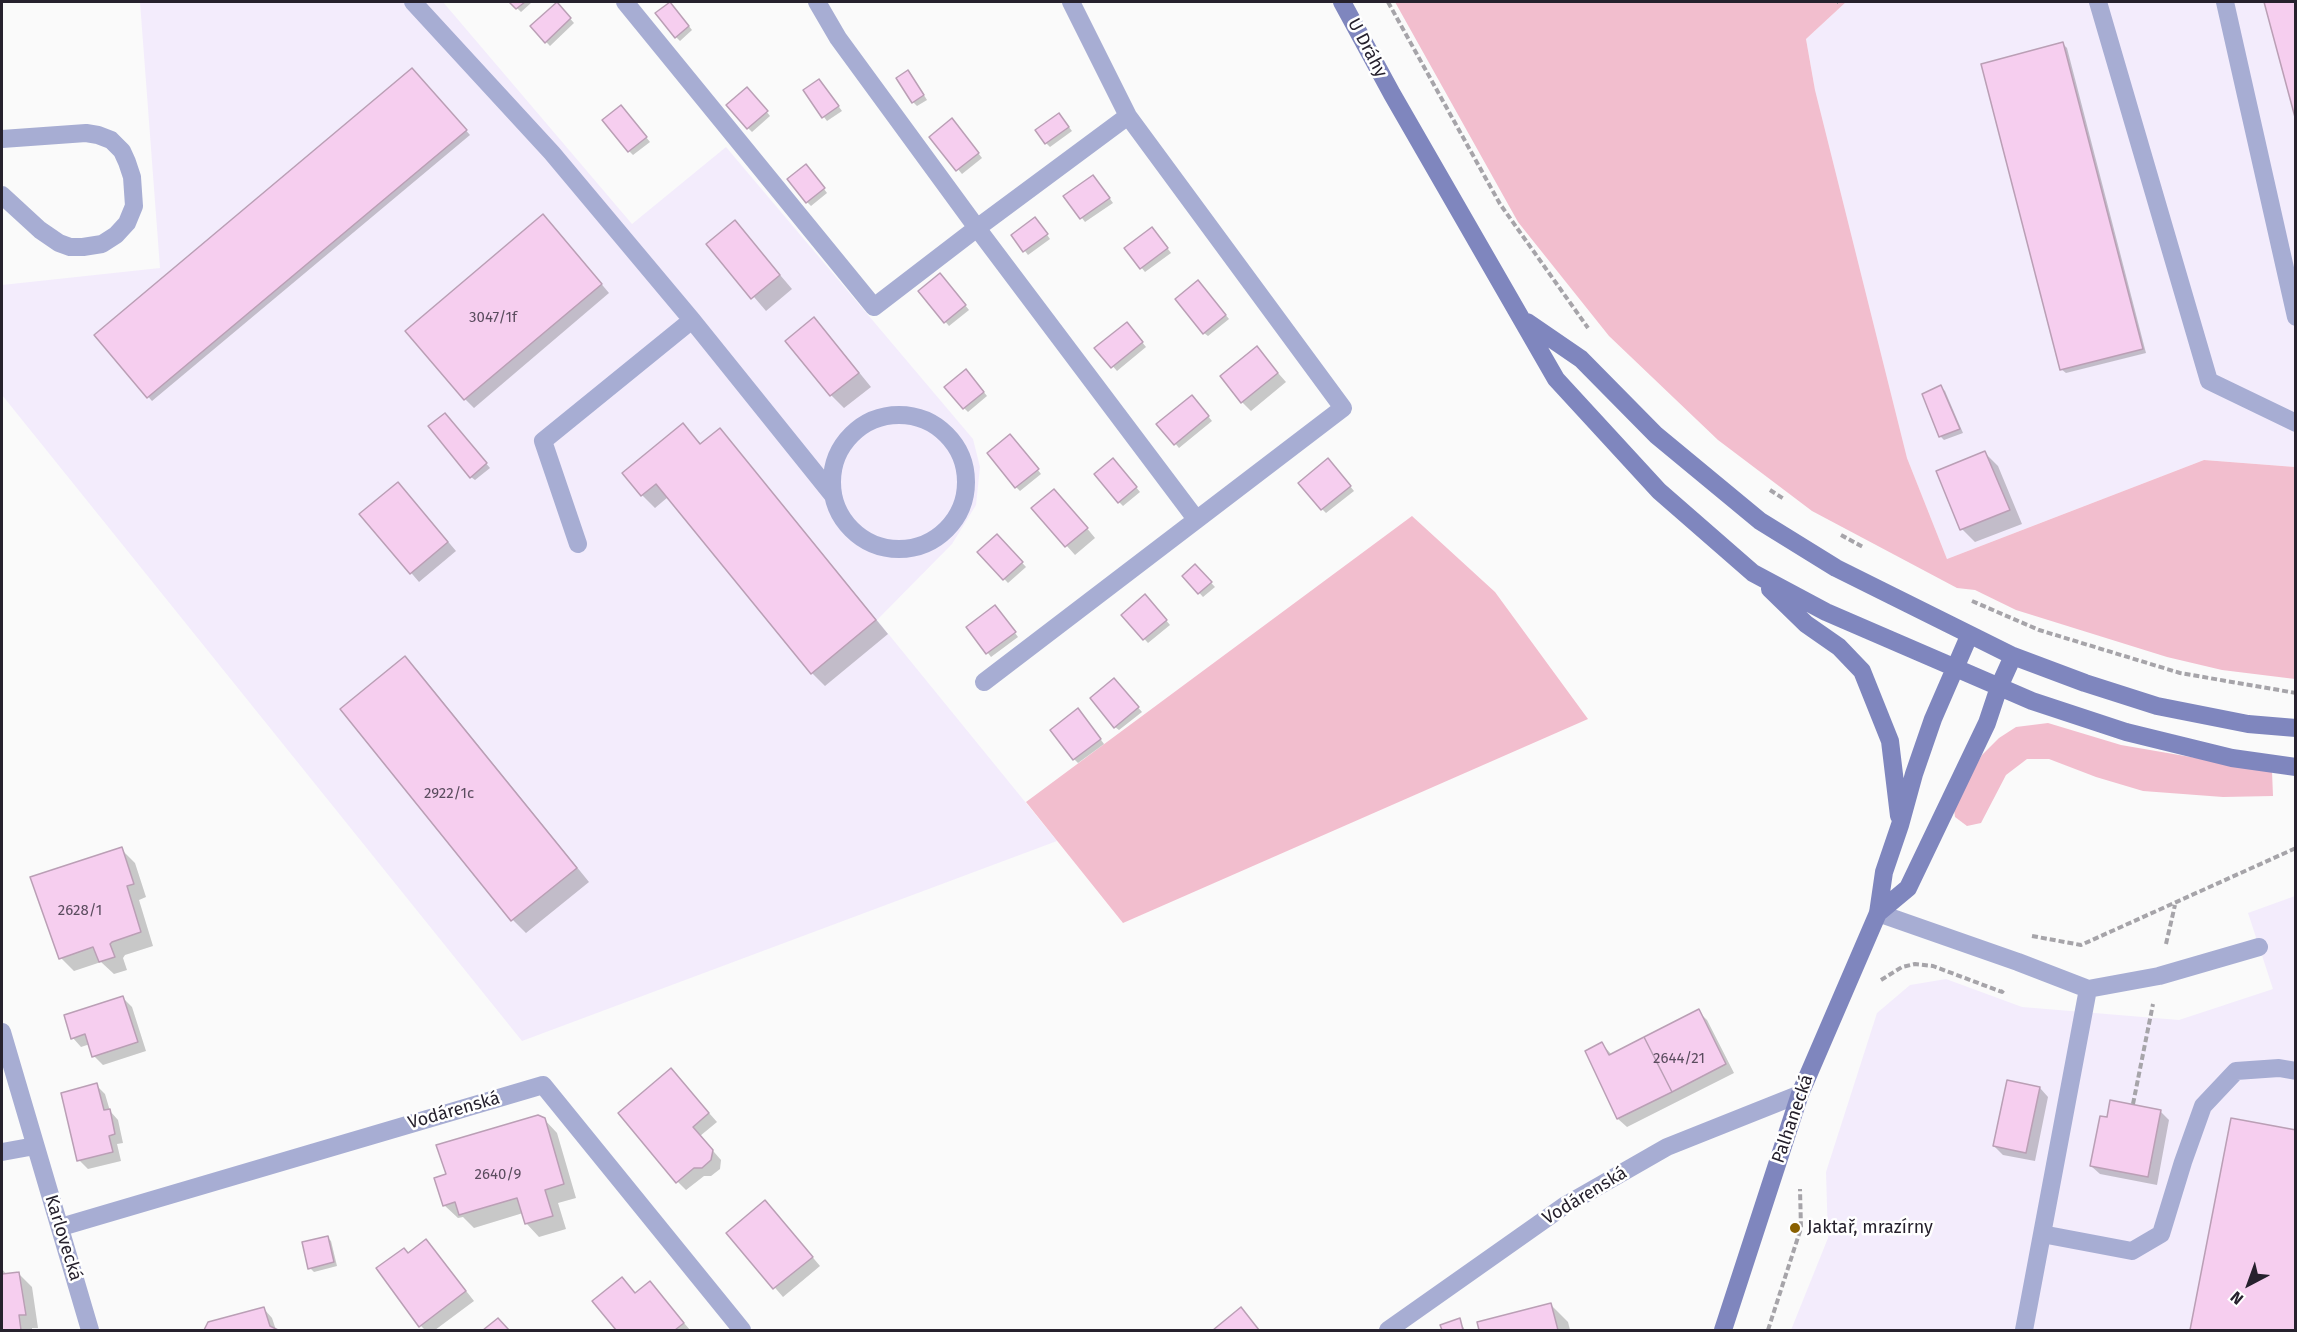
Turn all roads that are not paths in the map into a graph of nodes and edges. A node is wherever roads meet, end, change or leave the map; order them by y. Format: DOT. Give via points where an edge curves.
graph roads {
  1 [pos="413,2"];
  2 [pos="625,2"];
  3 [pos="817,2"];
  4 [pos="1071,2"];
  5 [pos="1342,2"];
  6 [pos="2098,2"];
  7 [pos="2225,2"];
  8 [pos="1128,116"];
  9 [pos="2,139"];
  10 [pos="2,195"];
  11 [pos="977,228"];
  12 [pos="2295,317"];
  13 [pos="1523,319"];
  14 [pos="692,320"];
  15 [pos="2295,423"];
  16 [pos="832,494"];
  17 [pos="1196,519"];
  18 [pos="578,544"];
  19 [pos="1753,573"];
  20 [pos="1969,636"];
  21 [pos="2013,656"];
  22 [pos="1956,667"];
  23 [pos="984,682"];
  24 [pos="1999,687"];
  25 [pos="2295,728"];
  26 [pos="2295,767"];
  27 [pos="1900,825"];
  28 [pos="1878,913"];
  29 [pos="2259,947"];
  30 [pos="2088,989"];
  31 [pos="2,1032"];
  32 [pos="2295,1071"];
  33 [pos="1800,1094"];
  34 [pos="35,1146"];
  35 [pos="2,1152"];
  36 [pos="61,1227"];
  37 [pos="2042,1234"];
  38 [pos="90,1330"];
  39 [pos="742,1330"];
  40 [pos="1388,1330"];
  41 [pos="1723,1330"];
  42 [pos="2024,1330"];
  1 -- 14 [label="street" via="552,153"];
  2 -- 11 [label="street" via="874,307"];
  3 -- 11 [label="street" via="838,38"];
  4 -- 8 [label="street"];
  5 -- 13 [label="street, U Dráhy"];
  6 -- 15 [label="street" via="2209,381"];
  7 -- 12 [label="street"];
  8 -- 11 [label="street"];
  8 -- 17 [label="street" via="1343,408"];
  9 -- 10 [label="street" via="86,133 111,140 127,162 134,206 127,223 102,244 70,247 40,230"];
  11 -- 17 [label="street"];
  13 -- 19 [label="street, U Dráhy" via="1556,380 1659,491"];
  13 -- 20 [label="street" via="1581,359 1656,435 1760,521 1836,568"];
  14 -- 16 [label="street"];
  14 -- 18 [label="street" via="543,441"];
  16 -- 16 [label="street" via="840,515 853,532 872,544 915,548 936,538 952,524 962,504 966,482 962,460 952,440 935,425 914,416 892,415 870,420 852,433 839,451 832,472"];
  17 -- 23 [label="street"];
  19 -- 22 [label="street" via="1826,612"];
  19 -- 27 [label="street" via="1862,671 1890,741"];
  20 -- 21 [label="street"];
  20 -- 22 [label="street, Palhanecká"];
  21 -- 24 [label="street, Palhanecká"];
  21 -- 25 [label="street" via="2157,706 2248,724"];
  22 -- 24 [label="street"];
  22 -- 27 [label="street, Palhanecká" via="1932,719"];
  24 -- 26 [label="street" via="2126,732 2232,758"];
  24 -- 28 [label="street, Palhanecká" via="1987,723 1908,888"];
  27 -- 28 [label="street, Palhanecká" via="1884,872"];
  28 -- 30 [label="street"];
  28 -- 33 [label="street, Palhanecká"];
  29 -- 30 [label="street" via="2159,976"];
  30 -- 37 [label="street"];
  31 -- 34 [label="street, Karlovecká"];
  32 -- 37 [label="street" via="2236,1071 2204,1106 2161,1234 2132,1251"];
  33 -- 40 [label="street, Vodárenská" via="1657,1152 1564,1206"];
  33 -- 41 [label="street, Palhanecká"];
  34 -- 35 [label="street"];
  34 -- 36 [label="street, Karlovecká"];
  36 -- 38 [label="street, Karlovecká"];
  36 -- 39 [label="street, Vodárenská" via="543,1085"];
  37 -- 42 [label="street"];
}
